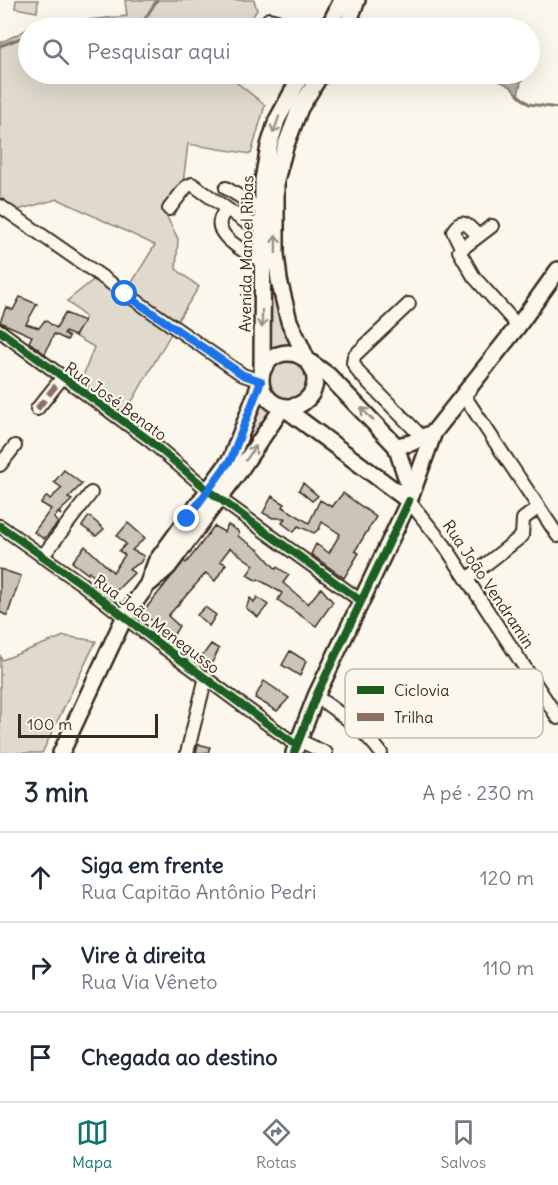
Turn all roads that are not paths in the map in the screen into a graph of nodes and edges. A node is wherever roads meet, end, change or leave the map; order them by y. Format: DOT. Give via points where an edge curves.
graph roads {
  1 [pos="342,0"];
  2 [pos="357,0"];
  3 [pos="333,18"];
  4 [pos="350,18"];
  5 [pos="297,84"];
  6 [pos="315,84"];
  7 [pos="226,188"];
  8 [pos="0,206"];
  9 [pos="169,209"];
  10 [pos="226,209"];
  11 [pos="262,218"];
  12 [pos="492,226"];
  13 [pos="478,236"];
  14 [pos="462,249"];
  15 [pos="262,260"];
  16 [pos="557,272"];
  17 [pos="409,304"];
  18 [pos="518,326"];
  19 [pos="0,331"];
  20 [pos="296,336"];
  21 [pos="307,360"];
  22 [pos="328,375"];
  23 [pos="262,376"];
  24 [pos="62,378"];
  25 [pos="463,394"];
  26 [pos="283,407"];
  27 [pos="37,409"];
  28 [pos="429,435"];
  29 [pos="15,446"];
  30 [pos="396,446"];
  31 [pos="0,465"];
  32 [pos="91,493"];
  33 [pos="213,494"];
  34 [pos="410,501"];
  35 [pos="539,507"];
  36 [pos="0,526"];
  37 [pos="558,536"];
  38 [pos="42,557"];
  39 [pos="467,579"];
  40 [pos="361,601"];
  41 [pos="124,616"];
  42 [pos="526,669"];
  43 [pos="206,677"];
  44 [pos="543,695"];
  45 [pos="316,696"];
  46 [pos="345,717"];
  47 [pos="558,718"];
  48 [pos="370,738"];
  49 [pos="296,746"];
  50 [pos="61,753"];
  51 [pos="187,753"];
  52 [pos="326,753"];
  53 [pos="381,753"];
  1 -- 3 [label="main road"];
  2 -- 4 [label="main road"];
  5 -- 11 [label="main road, Avenida Manoel Ribas, one-way" via="277,120 269,146"];
  20 -- 6 [label="main road, Avenida Manoel Ribas, one-way" via="284,304 276,254 276,180 300,108"];
  7 -- 11 [label="street"];
  8 -- 23 [label="street" via="243,375"];
  9 -- 10 [label="street" via="190,184"];
  10 -- 11 [label="street" via="244,221"];
  10 -- 15 [label="street" via="220,220 222,232 245,254"];
  11 -- 15 [label="main road, Avenida Manoel Ribas"];
  12 -- 13 [label="street"];
  13 -- 14 [label="street"];
  13 -- 14 [label="street" via="467,224 456,226 454,236"];
  14 -- 18 [label="street" via="459,251 474,277"];
  15 -- 23 [label="main road, Avenida Manoel Ribas, one-way"];
  16 -- 18 [label="main road"];
  17 -- 28 [label="street" via="354,356 353,363 359,373"];
  18 -- 25 [label="main road"];
  19 -- 24 [label="street, Rua José Benato"];
  20 -- 21 [label="main road, Avenida Manoel Ribas"];
  20 -- 22 [label="main road, Avenida Manoel Ribas"];
  21 -- 22 [label="main road, Avenida Manoel Ribas"];
  21 -- 23 [label="main road" via="299,355 281,354 266,364"];
  21 -- 26 [label="main road" via="315,375 313,393 300,405"];
  30 -- 22 [label="main road, Avenida Manoel Ribas, one-way"];
  23 -- 26 [label="main road" via="262,390 267,398"];
  23 -- 33 [label="main road" via="231,459"];
  24 -- 27 [label="street"];
  24 -- 33 [label="street, Rua José Benato" via="149,440"];
  25 -- 28 [label="main road"];
  25 -- 35 [label="street"];
  33 -- 26 [label="main road, one-way" via="238,473"];
  26 -- 34 [label="main road"];
  28 -- 30 [label="main road"];
  28 -- 34 [label="main road"];
  29 -- 31 [label="street"];
  30 -- 34 [label="main road, Avenida Manoel Ribas"];
  32 -- 38 [label="street"];
  33 -- 40 [label="street, Rua José Benato"];
  33 -- 41 [label="main road" via="156,562 148,585"];
  34 -- 39 [label="street, Rua João Vendramin"];
  34 -- 40 [label="main road"];
  35 -- 37 [label="street"];
  35 -- 39 [label="street" via="523,519 522,536"];
  36 -- 38 [label="street, Rua João Menegusso"];
  38 -- 41 [label="street, Rua João Menegusso"];
  39 -- 42 [label="street, Rua João Vendramin"];
  40 -- 45 [label="main road"];
  41 -- 43 [label="street, Rua João Menegusso"];
  41 -- 50 [label="main road"];
  43 -- 49 [label="street, Rua João Menegusso"];
  43 -- 51 [label="street"];
  44 -- 47 [label="street, Rua João Vendramin"];
  45 -- 46 [label="street"];
  45 -- 49 [label="main road"];
  48 -- 53 [label="street"];
  49 -- 52 [label="street, Rua João Menegusso"];
}
